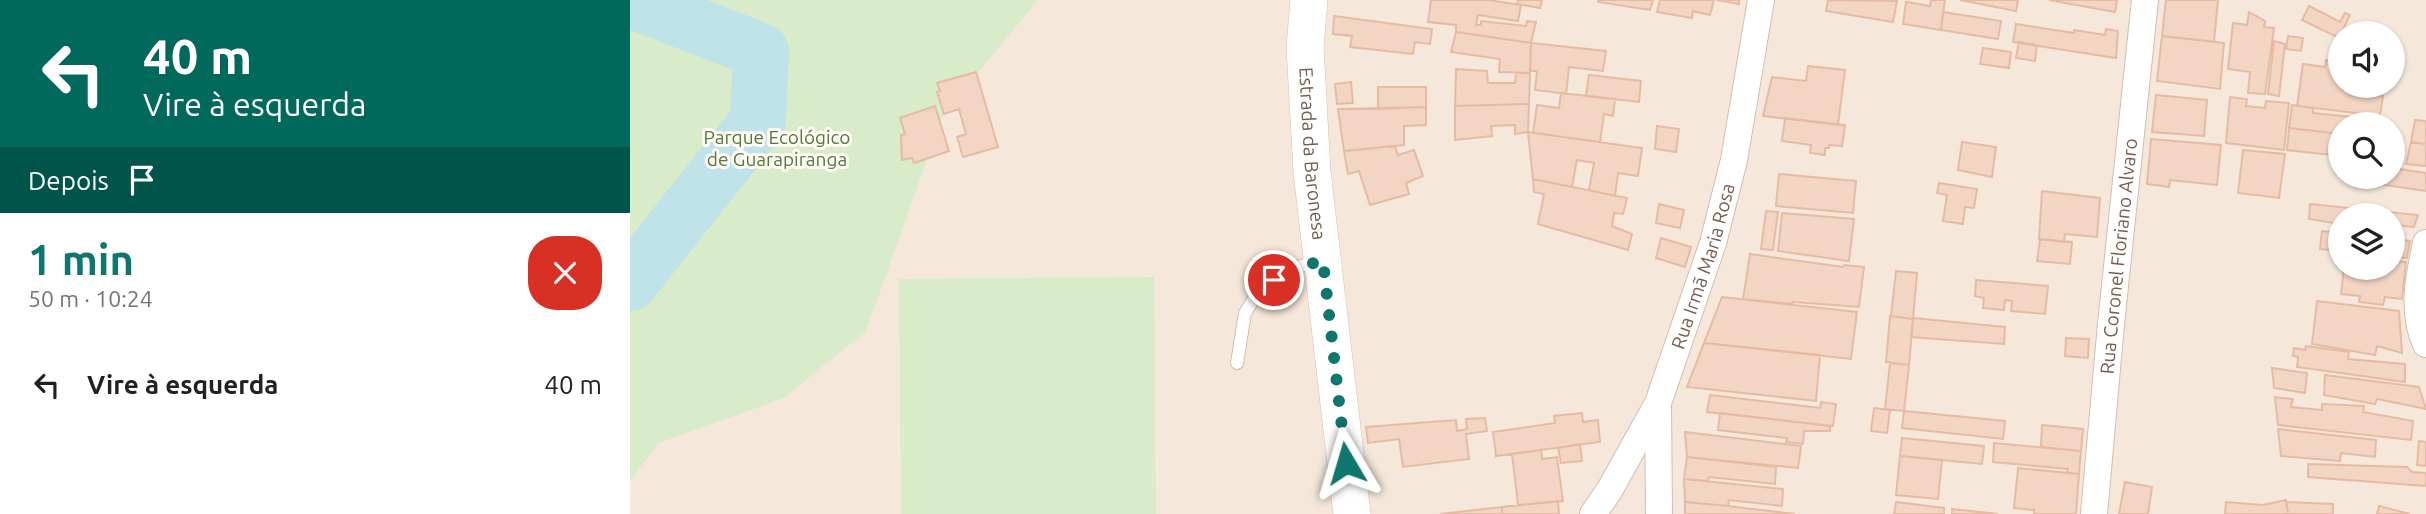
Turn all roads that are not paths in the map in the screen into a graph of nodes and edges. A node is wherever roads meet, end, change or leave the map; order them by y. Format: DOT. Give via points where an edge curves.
graph roads {
  1 [pos="1309,0"];
  2 [pos="1761,0"];
  3 [pos="2145,0"];
  4 [pos="2426,243"];
  5 [pos="1323,261"];
  6 [pos="2426,344"];
  7 [pos="1237,363"];
  8 [pos="1658,403"];
  9 [pos="1352,514"];
  10 [pos="1593,514"];
  11 [pos="1659,514"];
  12 [pos="2094,514"];
  1 -- 5 [label="main road, Estrada da Baronesa" via="1306,61"];
  2 -- 8 [label="street, Rua Irmã Maria Rosa" via="1734,160 1713,243"];
  3 -- 12 [label="street, Rua Coronel Floriano Alvaro"];
  4 -- 6 [label="street" via="2418,279 2418,310"];
  5 -- 7 [label="lane" via="1289,269 1259,291 1245,313"];
  5 -- 9 [label="main road, Estrada da Baronesa"];
  8 -- 10 [label="street, Rua Irmã Maria Rosa"];
  8 -- 11 [label="street"];
}
